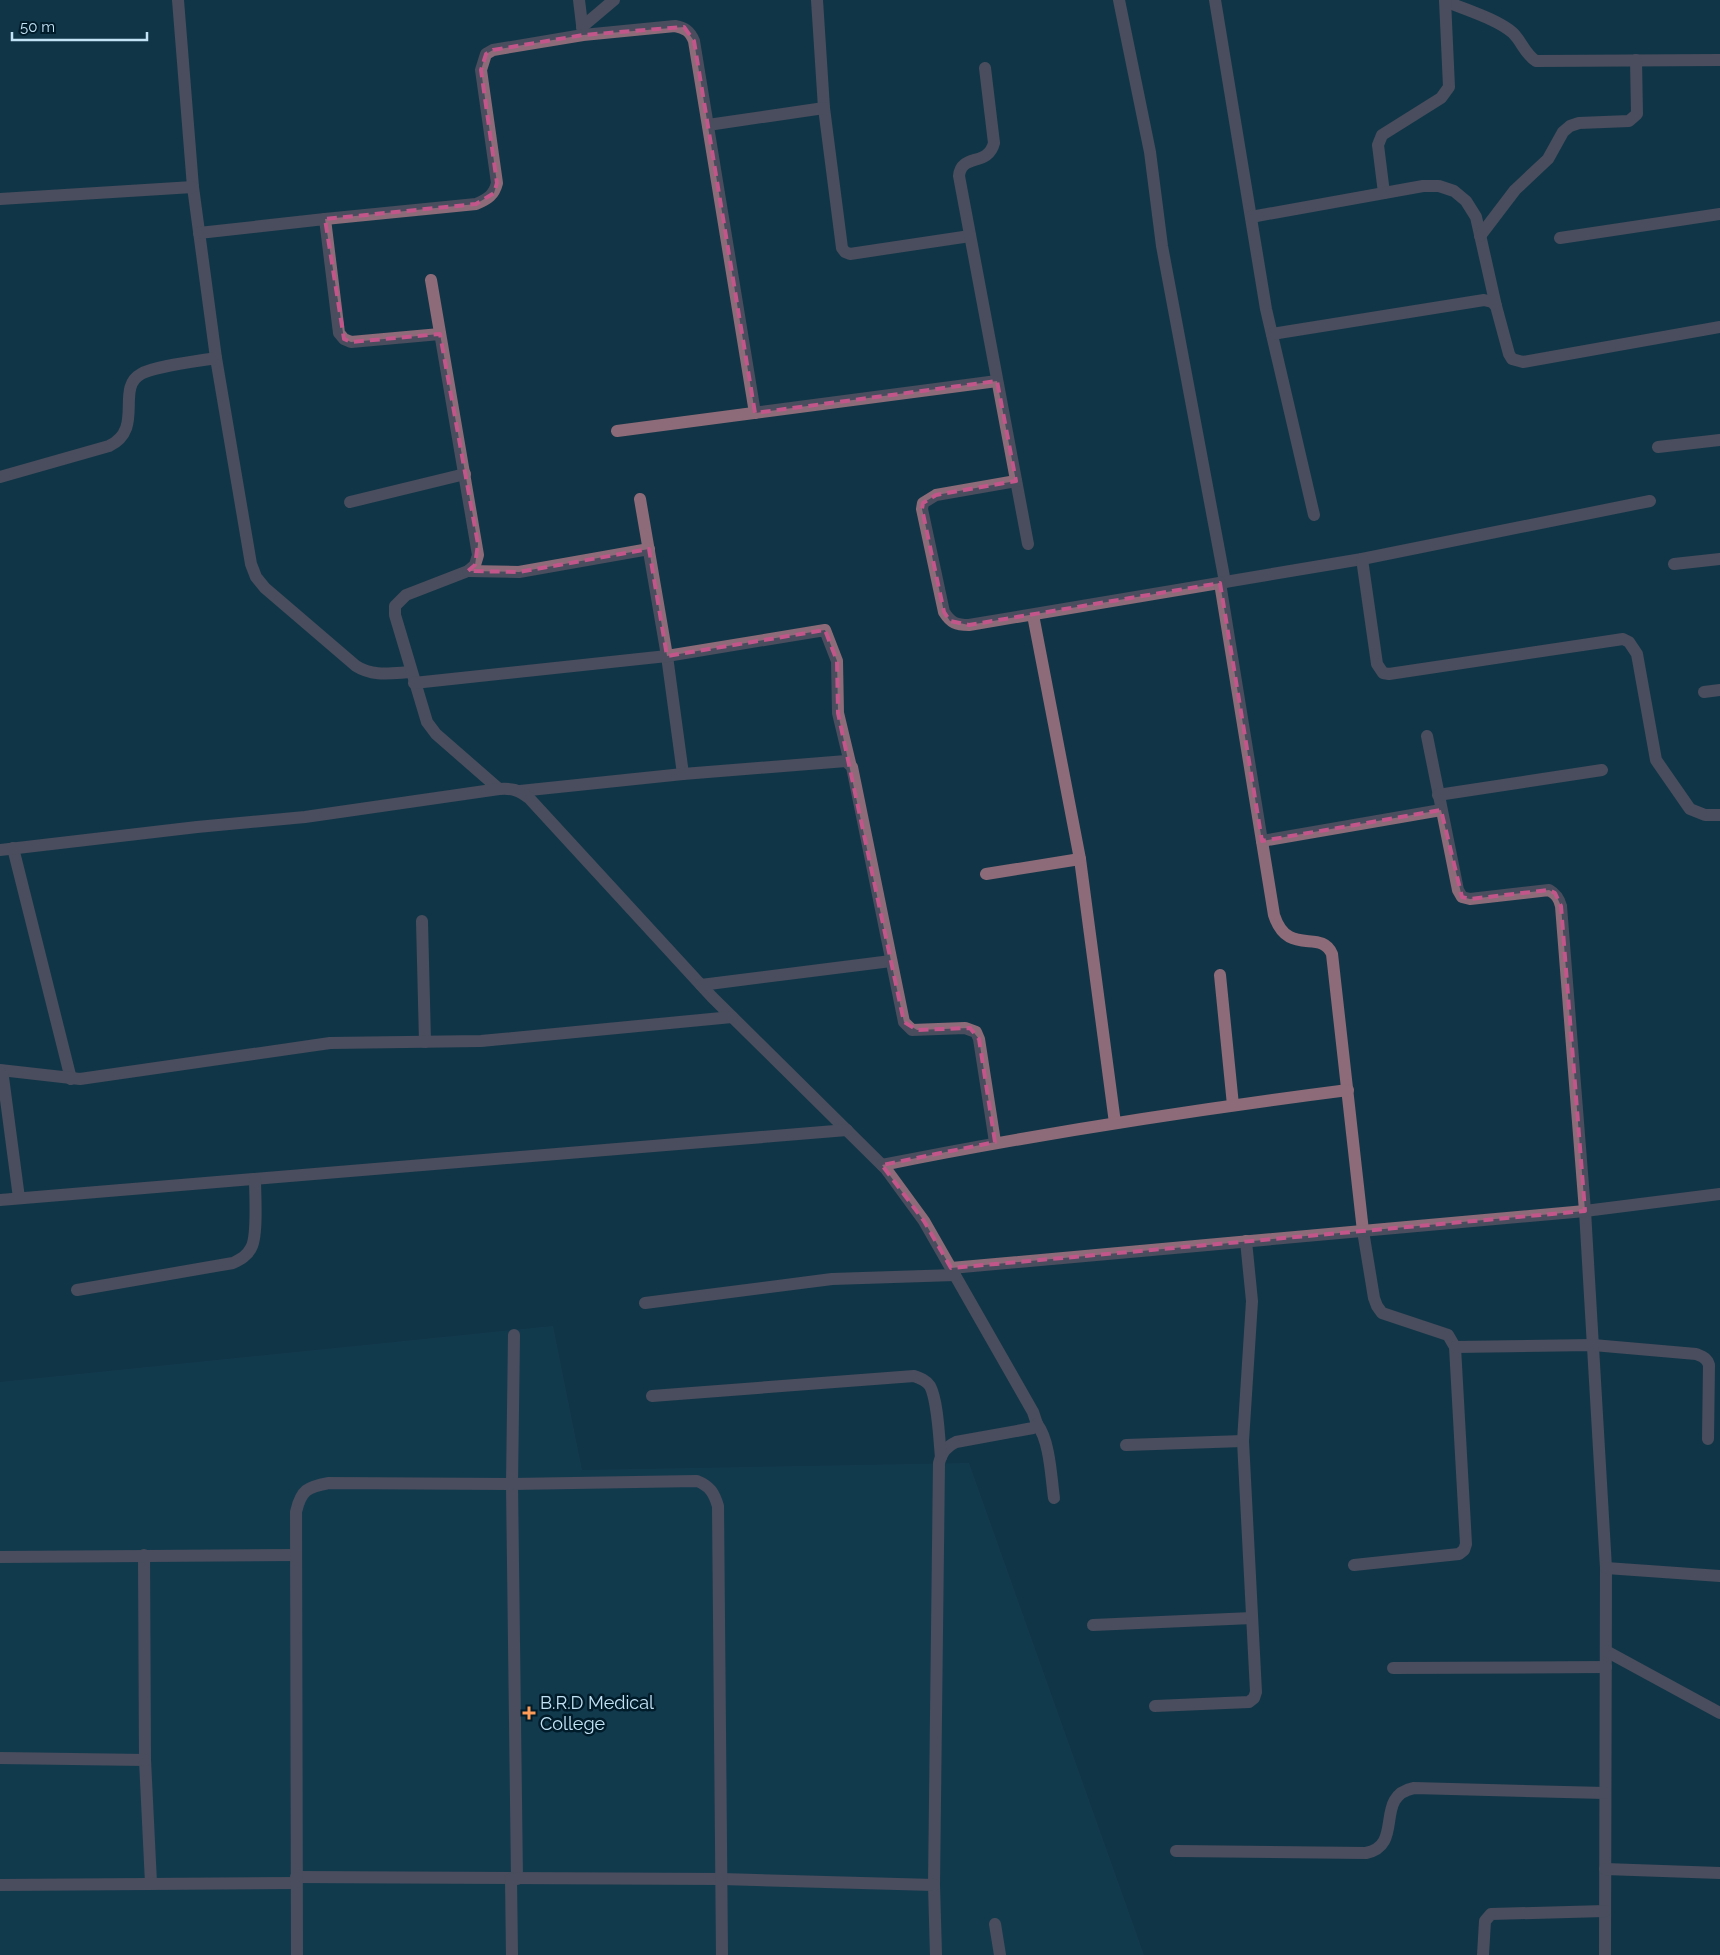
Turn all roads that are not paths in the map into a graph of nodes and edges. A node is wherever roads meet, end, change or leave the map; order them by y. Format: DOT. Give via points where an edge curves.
graph roads {
  1 [pos="178,0"];
  2 [pos="579,0"];
  3 [pos="614,0"];
  4 [pos="817,0"];
  5 [pos="1119,0"];
  6 [pos="1215,0"];
  7 [pos="1445,0"];
  8 [pos="583,31"];
  9 [pos="1636,60"];
  10 [pos="1720,60"];
  11 [pos="985,68"];
  12 [pos="824,108"];
  13 [pos="708,125"];
  14 [pos="193,187"];
  15 [pos="1384,193"];
  16 [pos="0,199"];
  17 [pos="1720,214"];
  18 [pos="1251,217"];
  19 [pos="325,219"];
  20 [pos="199,233"];
  21 [pos="970,236"];
  22 [pos="1480,236"];
  23 [pos="1560,238"];
  24 [pos="431,280"];
  25 [pos="1496,306"];
  26 [pos="1720,327"];
  27 [pos="440,334"];
  28 [pos="1272,334"];
  29 [pos="216,358"];
  30 [pos="997,381"];
  31 [pos="755,413"];
  32 [pos="617,431"];
  33 [pos="1720,440"];
  34 [pos="1658,447"];
  35 [pos="465,474"];
  36 [pos="0,477"];
  37 [pos="1016,481"];
  38 [pos="640,499"];
  39 [pos="1650,501"];
  40 [pos="350,502"];
  41 [pos="1314,515"];
  42 [pos="1028,544"];
  43 [pos="649,549"];
  44 [pos="1362,559"];
  45 [pos="1720,560"];
  46 [pos="1674,564"];
  47 [pos="468,571"];
  48 [pos="1223,582"];
  49 [pos="1033,614"];
  50 [pos="667,656"];
  51 [pos="413,678"];
  52 [pos="1720,690"];
  53 [pos="1704,692"];
  54 [pos="1427,736"];
  55 [pos="850,763"];
  56 [pos="1602,770"];
  57 [pos="683,774"];
  58 [pos="499,789"];
  59 [pos="520,790"];
  60 [pos="1438,795"];
  61 [pos="1441,810"];
  62 [pos="1720,815"];
  63 [pos="1262,841"];
  64 [pos="6,849"];
  65 [pos="1080,859"];
  66 [pos="986,874"];
  67 [pos="422,921"];
  68 [pos="891,961"];
  69 [pos="1220,975"];
  70 [pos="701,985"];
  71 [pos="732,1017"];
  72 [pos="425,1042"];
  73 [pos="0,1071"];
  74 [pos="72,1079"];
  75 [pos="1348,1090"];
  76 [pos="1233,1105"];
  77 [pos="1115,1123"];
  78 [pos="846,1130"];
  79 [pos="995,1142"];
  80 [pos="882,1165"];
  81 [pos="255,1178"];
  82 [pos="1720,1194"];
  83 [pos="19,1198"];
  84 [pos="0,1200"];
  85 [pos="1585,1211"];
  86 [pos="1363,1231"];
  87 [pos="1246,1242"];
  88 [pos="953,1272"];
  89 [pos="77,1290"];
  90 [pos="645,1303"];
  91 [pos="514,1335"];
  92 [pos="1593,1345"];
  93 [pos="1455,1347"];
  94 [pos="652,1396"];
  95 [pos="1037,1424"];
  96 [pos="1708,1439"];
  97 [pos="1243,1441"];
  98 [pos="1126,1445"];
  99 [pos="941,1457"];
  100 [pos="512,1484"];
  101 [pos="1054,1498"];
  102 [pos="144,1555"];
  103 [pos="296,1556"];
  104 [pos="0,1557"];
  105 [pos="1354,1565"];
  106 [pos="1606,1568"];
  107 [pos="1720,1576"];
  108 [pos="1252,1618"];
  109 [pos="1093,1625"];
  110 [pos="1606,1651"];
  111 [pos="1606,1667"];
  112 [pos="1393,1668"];
  113 [pos="1155,1706"];
  114 [pos="1720,1714"];
  115 [pos="0,1758"];
  116 [pos="145,1760"];
  117 [pos="1606,1793"];
  118 [pos="1176,1851"];
  119 [pos="1605,1869"];
  120 [pos="1720,1873"];
  121 [pos="514,1879"];
  122 [pos="722,1879"];
  123 [pos="296,1880"];
  124 [pos="151,1883"];
  125 [pos="934,1884"];
  126 [pos="0,1885"];
  127 [pos="1605,1911"];
  128 [pos="995,1924"];
  129 [pos="296,1955"];
  130 [pos="512,1955"];
  131 [pos="722,1955"];
  132 [pos="936,1955"];
  133 [pos="1000,1955"];
  134 [pos="1484,1955"];
  135 [pos="1605,1955"];
  1 -- 14 [label="street"];
  2 -- 8 [label="street"];
  3 -- 8 [label="street"];
  4 -- 12 [label="street"];
  5 -- 48 [label="street" via="1150,152 1162,246"];
  6 -- 18 [label="street"];
  7 -- 9 [label="street" via="1506,28 1536,61"];
  7 -- 15 [label="street" via="1449,87 1441,98 1379,139"];
  8 -- 13 [label="street" via="684,27 694,41"];
  8 -- 19 [label="street" via="486,54 481,70 497,183 494,193 486,200 476,204"];
  9 -- 10 [label="street"];
  9 -- 22 [label="street" via="1637,114 1634,118 1570,126 1548,159 1515,190"];
  11 -- 21 [label="street" via="994,143 992,151 963,165 958,176"];
  12 -- 13 [label="street"];
  12 -- 21 [label="street" via="845,252 850,254"];
  13 -- 31 [label="street"];
  14 -- 16 [label="street"];
  14 -- 20 [label="street"];
  15 -- 18 [label="street"];
  15 -- 22 [label="street" via="1422,186 1439,186 1454,191 1466,201 1476,218"];
  17 -- 23 [label="street"];
  18 -- 28 [label="street"];
  19 -- 20 [label="street"];
  19 -- 27 [label="street" via="340,333 344,339 351,342"];
  20 -- 29 [label="street"];
  21 -- 30 [label="street"];
  22 -- 25 [label="street"];
  24 -- 27 [label="street"];
  25 -- 26 [label="street" via="1509,354 1517,362"];
  25 -- 28 [label="street" via="1484,300"];
  27 -- 35 [label="street"];
  28 -- 41 [label="street"];
  29 -- 36 [label="street" via="149,371 134,379 127,427 117,442"];
  29 -- 51 [label="street" via="251,564 256,577 365,672"];
  30 -- 31 [label="street"];
  30 -- 37 [label="street"];
  31 -- 32 [label="street"];
  33 -- 34 [label="street"];
  35 -- 40 [label="street"];
  35 -- 47 [label="street" via="478,554 476,565"];
  37 -- 42 [label="street"];
  37 -- 49 [label="street" via="936,495 923,503 922,509 944,612 950,621 959,626"];
  38 -- 43 [label="street"];
  39 -- 44 [label="street"];
  43 -- 47 [label="street" via="519,572"];
  43 -- 50 [label="street"];
  44 -- 48 [label="street"];
  44 -- 62 [label="street" via="1377,664 1383,673 1623,639 1629,642 1637,654 1656,760 1690,809 1705,815"];
  45 -- 46 [label="street"];
  47 -- 51 [label="street" via="406,595 395,606"];
  48 -- 49 [label="street"];
  48 -- 63 [label="street"];
  49 -- 65 [label="street"];
  50 -- 51 [label="street"];
  50 -- 55 [label="street" via="825,630 837,661 838,714"];
  50 -- 57 [label="street"];
  51 -- 58 [label="street" via="427,722 436,734"];
  52 -- 53 [label="street"];
  54 -- 60 [label="street"];
  55 -- 57 [label="street"];
  55 -- 68 [label="street"];
  56 -- 60 [label="street"];
  57 -- 59 [label="street"];
  58 -- 59 [label="street"];
  58 -- 64 [label="street" via="305,817"];
  59 -- 70 [label="street"];
  60 -- 61 [label="street"];
  61 -- 63 [label="street"];
  61 -- 85 [label="street" via="1462,897 1470,899 1549,890 1559,898"];
  63 -- 75 [label="street" via="1278,926 1293,939 1324,944 1332,954"];
  64 -- 74 [label="street"];
  65 -- 66 [label="street"];
  65 -- 77 [label="street"];
  67 -- 72 [label="street"];
  68 -- 70 [label="street"];
  68 -- 79 [label="street" via="907,1027 918,1030 965,1028 976,1032"];
  69 -- 76 [label="street"];
  70 -- 71 [label="street"];
  71 -- 72 [label="street" via="500,1040"];
  71 -- 78 [label="street"];
  72 -- 74 [label="street" via="316,1044"];
  73 -- 74 [label="street"];
  73 -- 83 [label="street"];
  75 -- 76 [label="street"];
  75 -- 86 [label="street"];
  76 -- 77 [label="street"];
  77 -- 79 [label="street"];
  78 -- 80 [label="street"];
  78 -- 81 [label="street"];
  79 -- 80 [label="street"];
  80 -- 88 [label="street" via="924,1221"];
  81 -- 83 [label="street"];
  81 -- 89 [label="street" via="254,1236 252,1247 245,1256 233,1262"];
  82 -- 85 [label="street"];
  83 -- 84 [label="street"];
  85 -- 86 [label="street"];
  85 -- 92 [label="street"];
  86 -- 87 [label="street"];
  86 -- 93 [label="street" via="1374,1298 1382,1313 1448,1335"];
  87 -- 88 [label="street"];
  87 -- 97 [label="street" via="1252,1301"];
  88 -- 90 [label="street" via="832,1279"];
  88 -- 95 [label="street"];
  91 -- 100 [label="street"];
  92 -- 93 [label="street"];
  92 -- 96 [label="street" via="1696,1354 1707,1360"];
  92 -- 106 [label="street"];
  93 -- 105 [label="street" via="1464,1550 1459,1554"];
  94 -- 99 [label="street" via="914,1376 923,1378 934,1396"];
  95 -- 99 [label="street" via="1034,1428 956,1442 948,1446"];
  95 -- 101 [label="street" via="1045,1443"];
  97 -- 98 [label="street"];
  97 -- 108 [label="street"];
  99 -- 125 [label="street"];
  100 -- 103 [label="street" via="317,1485 299,1498"];
  100 -- 121 [label="street"];
  100 -- 122 [label="street" via="697,1481 707,1485 715,1495 718,1506"];
  102 -- 103 [label="street"];
  102 -- 104 [label="street"];
  102 -- 116 [label="street"];
  103 -- 123 [label="street"];
  106 -- 107 [label="street"];
  106 -- 110 [label="street"];
  108 -- 109 [label="street"];
  108 -- 113 [label="street" via="1254,1698 1249,1702"];
  110 -- 111 [label="street"];
  110 -- 114 [label="street"];
  111 -- 112 [label="street"];
  111 -- 117 [label="street"];
  115 -- 116 [label="street"];
  116 -- 124 [label="street"];
  117 -- 118 [label="street" via="1414,1788 1399,1793 1394,1801 1386,1839 1375,1852"];
  117 -- 119 [label="street"];
  119 -- 120 [label="street"];
  119 -- 127 [label="street"];
  121 -- 122 [label="street"];
  121 -- 123 [label="street"];
  121 -- 130 [label="street"];
  122 -- 125 [label="street"];
  122 -- 131 [label="street"];
  123 -- 124 [label="street"];
  123 -- 129 [label="street"];
  124 -- 126 [label="street"];
  125 -- 132 [label="street"];
  127 -- 134 [label="street" via="1491,1914 1485,1921"];
  127 -- 135 [label="street"];
  128 -- 133 [label="street"];
}
